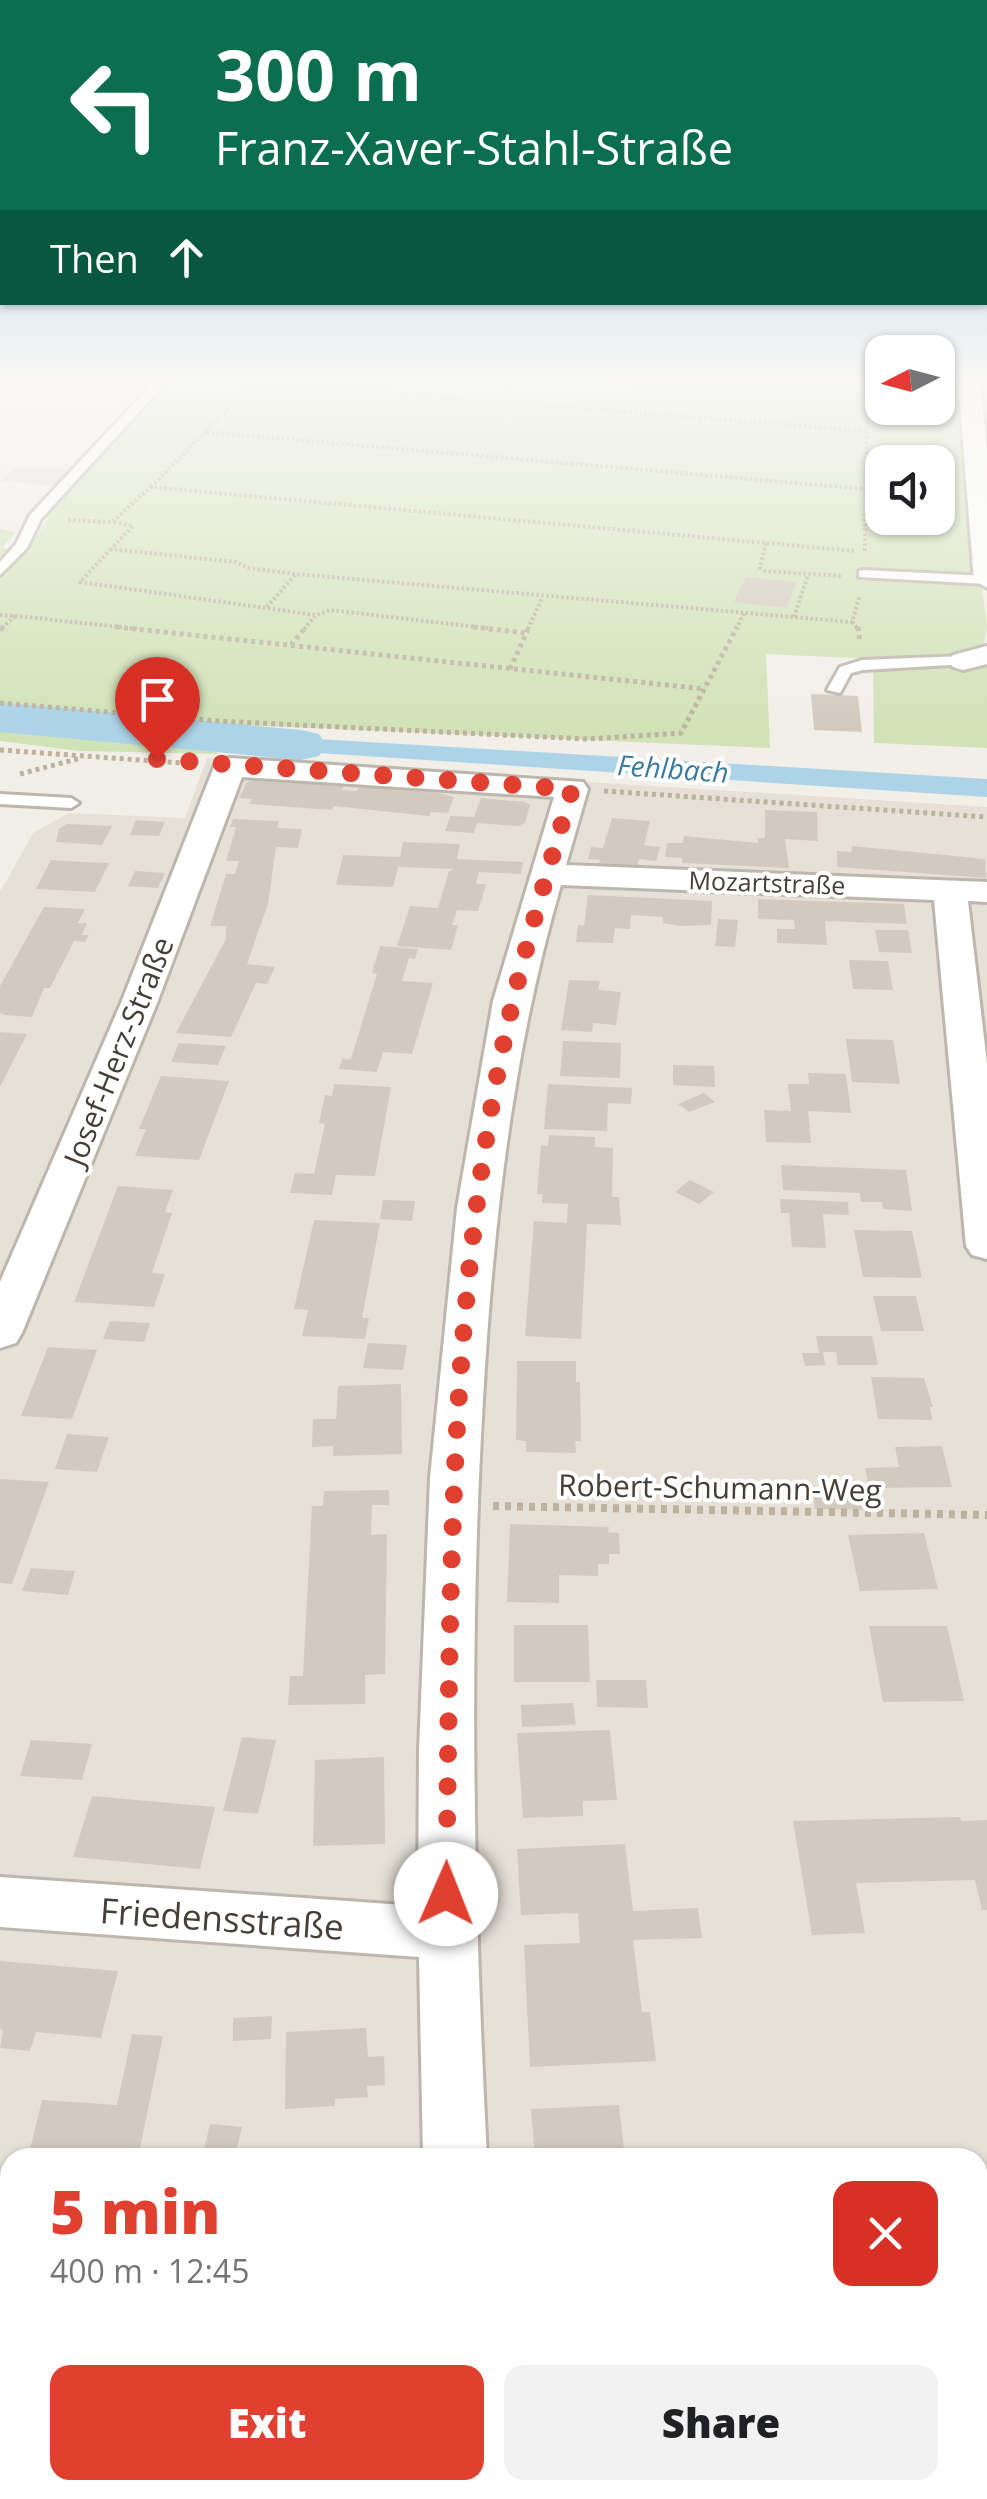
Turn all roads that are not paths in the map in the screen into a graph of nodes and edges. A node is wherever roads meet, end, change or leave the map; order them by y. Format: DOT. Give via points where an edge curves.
graph roads {
  1 [pos="56,497"];
  2 [pos="979,497"];
  3 [pos="0,572"];
  4 [pos="864,576"];
  5 [pos="987,580"];
  6 [pos="975,658"];
  7 [pos="835,690"];
  8 [pos="0,800"];
  9 [pos="71,804"];
  10 [pos="548,874"];
  11 [pos="969,891"];
  12 [pos="987,1246"];
  13 [pos="0,1333"];
  14 [pos="0,1902"];
  15 [pos="445,1934"];
  16 [pos="455,2148"];
  1 -- 3 [label="lane"];
  2 -- 5 [label="street"];
  4 -- 5 [label="lane"];
  6 -- 7 [label="lane" via="862,665 845,670"];
  8 -- 9 [label="lane"];
  10 -- 11 [label="street, Mozartstraße"];
  10 -- 13 [label="street, Josef-Herz-Straße" via="572,789 230,767"];
  10 -- 15 [label="street" via="524,947 498,1071 462,1330 452,1505"];
  11 -- 12 [label="street"];
  14 -- 15 [label="street, Friedensstraße"];
  15 -- 16 [label="street"];
}
